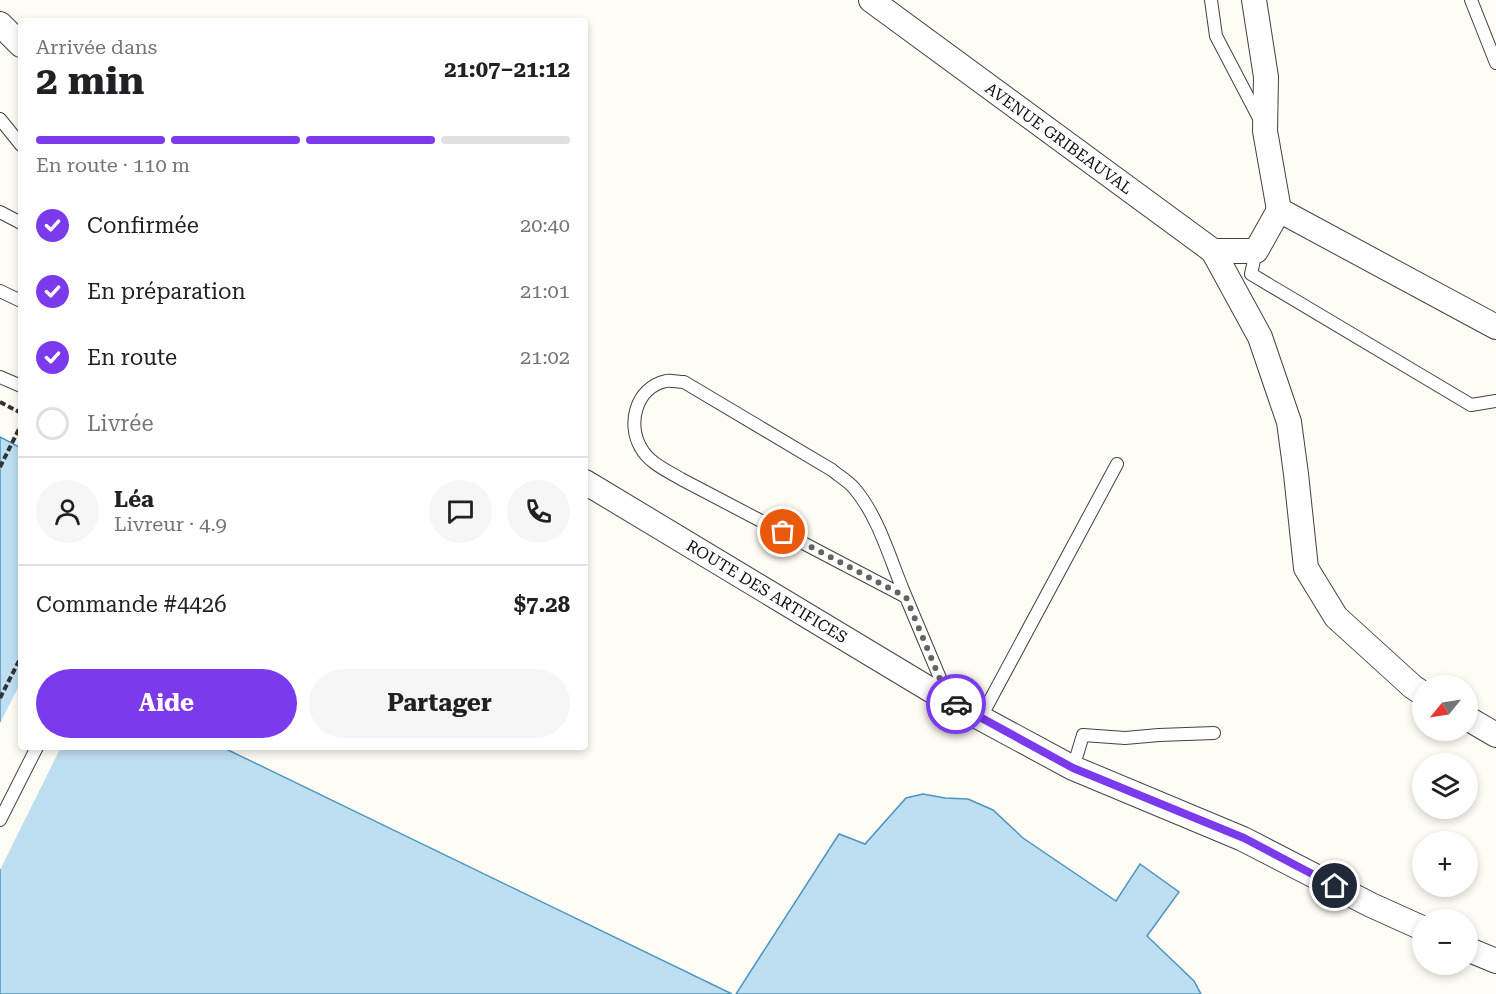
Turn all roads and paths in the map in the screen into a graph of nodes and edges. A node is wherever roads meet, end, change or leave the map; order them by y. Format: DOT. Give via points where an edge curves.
graph roads {
  1 [pos="871,0"];
  2 [pos="1211,0"];
  3 [pos="1254,0"];
  4 [pos="1471,0"];
  5 [pos="0,24"];
  6 [pos="18,42"];
  7 [pos="1496,63"];
  8 [pos="0,119"];
  9 [pos="1265,131"];
  10 [pos="18,141"];
  11 [pos="1279,210"];
  12 [pos="0,212"];
  13 [pos="18,221"];
  14 [pos="1214,251"];
  15 [pos="1256,251"];
  16 [pos="0,291"];
  17 [pos="18,300"];
  18 [pos="1496,327"];
  19 [pos="0,377"];
  20 [pos="18,385"];
  21 [pos="1496,401"];
  22 [pos="0,402"];
  23 [pos="18,411"];
  24 [pos="18,431"];
  25 [pos="1117,464"];
  26 [pos="0,467"];
  27 [pos="588,484"];
  28 [pos="906,597"];
  29 [pos="18,663"];
  30 [pos="1412,686"];
  31 [pos="0,698"];
  32 [pos="949,701"];
  33 [pos="981,717"];
  34 [pos="1478,724"];
  35 [pos="1214,733"];
  36 [pos="1496,735"];
  37 [pos="35,750"];
  38 [pos="1073,768"];
  39 [pos="0,820"];
  40 [pos="1412,923"];
  41 [pos="1478,954"];
  42 [pos="1496,961"];
  1 -- 14 [label="street, AVENUE GRIBEAUVAL"];
  2 -- 9 [label="lane" via="1216,36"];
  3 -- 9 [label="street" via="1266,77"];
  4 -- 7 [label="lane"];
  5 -- 6 [label="street"];
  8 -- 10 [label="lane"];
  9 -- 11 [label="street"];
  11 -- 15 [label="street"];
  11 -- 18 [label="street"];
  12 -- 13 [label="lane"];
  14 -- 15 [label="street"];
  14 -- 30 [label="street" via="1260,338 1289,422 1306,568 1336,617"];
  15 -- 21 [label="lane" via="1251,274 1472,405"];
  16 -- 17 [label="lane"];
  19 -- 20 [label="lane"];
  22 -- 23 [label="path"];
  24 -- 26 [label="path"];
  25 -- 33 [label="lane"];
  27 -- 32 [label="street, ROUTE DES ARTIFICES"];
  28 -- 28 [label="lane" via="880,533 853,486 684,382 667,380 646,392 636,408 634,434 642,450 657,464"];
  28 -- 32 [label="lane"];
  29 -- 31 [label="path"];
  32 -- 33 [label="street, ROUTE DES ARTIFICES"];
  33 -- 38 [label="street, ROUTE DES ARTIFICES"];
  34 -- 36 [label="street"];
  35 -- 38 [label="lane" via="1125,738 1083,735"];
  37 -- 39 [label="lane"];
  38 -- 40 [label="street, ROUTE DES ARTIFICES" via="1244,838"];
  41 -- 42 [label="street"];
}
